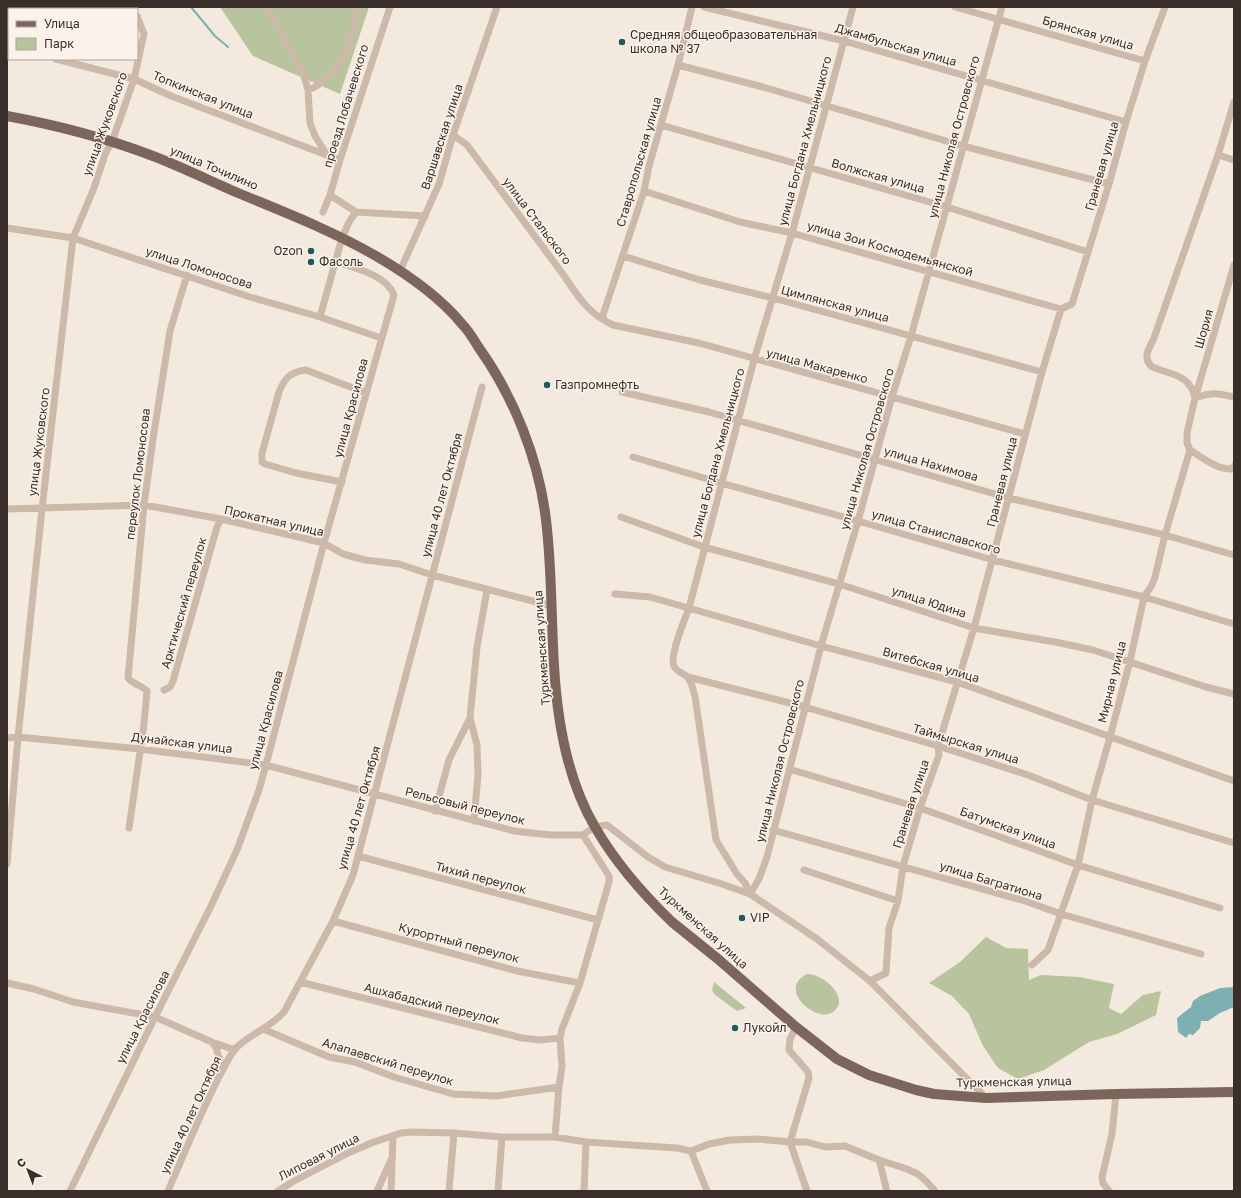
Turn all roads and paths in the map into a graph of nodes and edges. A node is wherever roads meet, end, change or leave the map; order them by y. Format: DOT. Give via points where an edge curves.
graph roads {
  1 [pos="265,7"];
  2 [pos="359,7"];
  3 [pos="390,7"];
  4 [pos="497,7"];
  5 [pos="692,7"];
  6 [pos="704,7"];
  7 [pos="853,7"];
  8 [pos="955,7"];
  9 [pos="1002,7"];
  10 [pos="1165,7"];
  11 [pos="138,19"];
  12 [pos="998,19"];
  13 [pos="844,41"];
  14 [pos="60,60"];
  15 [pos="1145,61"];
  16 [pos="678,65"];
  17 [pos="134,79"];
  18 [pos="981,81"];
  19 [pos="308,90"];
  20 [pos="1234,102"];
  21 [pos="826,105"];
  22 [pos="7,116"];
  23 [pos="1126,122"];
  24 [pos="661,125"];
  25 [pos="453,135"];
  26 [pos="112,142"];
  27 [pos="963,146"];
  28 [pos="1218,154"];
  29 [pos="328,155"];
  30 [pos="340,160"];
  31 [pos="1234,160"];
  32 [pos="810,169"];
  33 [pos="1109,184"];
  34 [pos="644,191"];
  35 [pos="330,195"];
  36 [pos="947,207"];
  37 [pos="323,212"];
  38 [pos="356,212"];
  39 [pos="425,216"];
  40 [pos="7,228"];
  41 [pos="792,233"];
  42 [pos="73,238"];
  43 [pos="342,238"];
  44 [pos="1088,252"];
  45 [pos="623,256"];
  46 [pos="336,262"];
  47 [pos="1234,265"];
  48 [pos="400,271"];
  49 [pos="929,271"];
  50 [pos="187,275"];
  51 [pos="773,298"];
  52 [pos="1061,308"];
  53 [pos="320,317"];
  54 [pos="604,320"];
  55 [pos="911,336"];
  56 [pos="381,338"];
  57 [pos="754,360"];
  58 [pos="1042,372"];
  59 [pos="482,387"];
  60 [pos="622,392"];
  61 [pos="366,393"];
  62 [pos="892,397"];
  63 [pos="1234,397"];
  64 [pos="1195,398"];
  65 [pos="739,421"];
  66 [pos="1025,434"];
  67 [pos="1190,450"];
  68 [pos="633,457"];
  69 [pos="876,459"];
  70 [pos="1234,466"];
  71 [pos="342,482"];
  72 [pos="721,483"];
  73 [pos="1009,498"];
  74 [pos="144,505"];
  75 [pos="7,509"];
  76 [pos="42,509"];
  77 [pos="621,517"];
  78 [pos="221,519"];
  79 [pos="858,521"];
  80 [pos="1165,536"];
  81 [pos="324,543"];
  82 [pos="704,547"];
  83 [pos="1234,555"];
  84 [pos="993,560"];
  85 [pos="432,576"];
  86 [pos="839,584"];
  87 [pos="487,590"];
  88 [pos="616,594"];
  89 [pos="1144,597"];
  90 [pos="552,606"];
  91 [pos="689,608"];
  92 [pos="1234,624"];
  93 [pos="974,628"];
  94 [pos="821,646"];
  95 [pos="1130,661"];
  96 [pos="688,677"];
  97 [pos="957,682"];
  98 [pos="164,690"];
  99 [pos="1234,694"];
  100 [pos="805,707"];
  101 [pos="470,718"];
  102 [pos="1110,736"];
  103 [pos="18,737"];
  104 [pos="7,738"];
  105 [pos="938,746"];
  106 [pos="140,749"];
  107 [pos="266,764"];
  108 [pos="789,769"];
  109 [pos="1234,781"];
  110 [pos="376,794"];
  111 [pos="1092,800"];
  112 [pos="920,808"];
  113 [pos="435,811"];
  114 [pos="474,821"];
  115 [pos="594,827"];
  116 [pos="129,828"];
  117 [pos="773,830"];
  118 [pos="583,835"];
  119 [pos="1234,843"];
  120 [pos="358,856"];
  121 [pos="7,864"];
  122 [pos="904,866"];
  123 [pos="1078,866"];
  124 [pos="804,870"];
  125 [pos="750,894"];
  126 [pos="898,901"];
  127 [pos="1220,908"];
  128 [pos="1061,914"];
  129 [pos="598,920"];
  130 [pos="333,921"];
  131 [pos="1201,954"];
  132 [pos="1032,965"];
  133 [pos="870,981"];
  134 [pos="300,982"];
  135 [pos="7,983"];
  136 [pos="580,984"];
  137 [pos="155,1017"];
  138 [pos="796,1027"];
  139 [pos="263,1029"];
  140 [pos="560,1038"];
  141 [pos="212,1042"];
  142 [pos="235,1050"];
  143 [pos="223,1070"];
  144 [pos="559,1087"];
  145 [pos="1234,1092"];
  146 [pos="1116,1094"];
  147 [pos="986,1098"];
  148 [pos="454,1133"];
  149 [pos="393,1136"];
  150 [pos="502,1137"];
  151 [pos="555,1137"];
  152 [pos="586,1142"];
  153 [pos="790,1142"];
  154 [pos="691,1151"];
  155 [pos="393,1156"];
  156 [pos="879,1160"];
  157 [pos="70,1191"];
  158 [pos="168,1191"];
  159 [pos="278,1191"];
  160 [pos="377,1191"];
  161 [pos="391,1191"];
  162 [pos="449,1191"];
  163 [pos="498,1191"];
  164 [pos="584,1191"];
  165 [pos="707,1191"];
  166 [pos="807,1191"];
  167 [pos="887,1191"];
  168 [pos="935,1191"];
  169 [pos="1110,1191"];
  1 -- 19 [label="street" via="282,32 303,73"];
  2 -- 19 [label="street" via="345,54 325,80"];
  3 -- 30 [label="street, проезд Лобачевского"];
  4 -- 25 [label="street, Варшавская улица"];
  5 -- 16 [label="street, Ставропольская улица"];
  6 -- 13 [label="street, Джамбульская улица"];
  7 -- 13 [label="street, улица Богдана Хмельницкого"];
  8 -- 12 [label="street, Брянская улица"];
  9 -- 12 [label="street, улица Николая Островского"];
  10 -- 15 [label="street, Граневая улица"];
  11 -- 17 [label="street, улица Жуковского" via="144,34"];
  12 -- 15 [label="street, Брянская улица"];
  12 -- 18 [label="street, улица Николая Островского"];
  13 -- 18 [label="street, Джамбульская улица"];
  13 -- 21 [label="street, улица Богдана Хмельницкого"];
  14 -- 17 [label="street, Топкинская улица"];
  15 -- 23 [label="street, Граневая улица"];
  16 -- 21 [label="street"];
  16 -- 24 [label="street, Ставропольская улица"];
  17 -- 26 [label="street, улица Жуковского"];
  17 -- 29 [label="street, Топкинская улица" via="171,96"];
  18 -- 23 [label="street, Джамбульская улица"];
  18 -- 27 [label="street, улица Николая Островского"];
  19 -- 29 [label="street" via="310,123 315,136"];
  20 -- 28 [label="street"];
  21 -- 27 [label="street"];
  21 -- 32 [label="street, улица Богдана Хмельницкого"];
  22 -- 26 [label="main road, улица Точилино"];
  23 -- 33 [label="street, Граневая улица"];
  24 -- 32 [label="street, Волжская улица"];
  24 -- 34 [label="street, Ставропольская улица"];
  25 -- 39 [label="street, Варшавская улица" via="439,184"];
  25 -- 54 [label="street, улица Стальского" via="467,145 591,312"];
  26 -- 42 [label="street, улица Жуковского"];
  26 -- 43 [label="main road, улица Точилино" via="153,156"];
  27 -- 33 [label="street"];
  27 -- 36 [label="street, улица Николая Островского"];
  28 -- 31 [label="street"];
  28 -- 64 [label="street" via="1146,358 1150,366 1187,382"];
  29 -- 30 [label="street, Топкинская улица"];
  30 -- 35 [label="street, проезд Лобачевского"];
  32 -- 36 [label="street, Волжская улица"];
  32 -- 41 [label="street, улица Богдана Хмельницкого"];
  33 -- 44 [label="street, Граневая улица"];
  34 -- 41 [label="street, улица Зои Космодемьянской" via="740,222"];
  34 -- 45 [label="street, Ставропольская улица"];
  35 -- 37 [label="street, проезд Лобачевского"];
  35 -- 38 [label="street"];
  36 -- 44 [label="street, Волжская улица"];
  36 -- 49 [label="street, улица Николая Островского"];
  38 -- 39 [label="street"];
  38 -- 43 [label="street"];
  39 -- 48 [label="street, Варшавская улица"];
  40 -- 42 [label="street, улица Ломоносова"];
  41 -- 49 [label="street, улица Зои Космодемьянской"];
  41 -- 51 [label="street, улица Богдана Хмельницкого"];
  42 -- 50 [label="street, улица Ломоносова"];
  42 -- 76 [label="street, улица Жуковского"];
  43 -- 46 [label="street"];
  43 -- 48 [label="main road, улица Точилино"];
  44 -- 52 [label="street, Граневая улица" via="1072,304"];
  45 -- 51 [label="street, Цимлянская улица" via="700,280"];
  45 -- 54 [label="street, Ставропольская улица" via="603,315"];
  46 -- 53 [label="street"];
  46 -- 56 [label="street, улица Красилова" via="373,275 392,288 394,295"];
  47 -- 64 [label="street, Шория"];
  48 -- 90 [label="main road, Туркменская улица" via="432,294 463,324 510,398 528,447 543,500 550,556"];
  49 -- 52 [label="street, улица Зои Космодемьянской"];
  49 -- 55 [label="street, улица Николая Островского"];
  50 -- 53 [label="street, улица Ломоносова" via="250,297"];
  50 -- 74 [label="street, переулок Ломоносова" via="170,331"];
  51 -- 55 [label="street, Цимлянская улица"];
  51 -- 57 [label="street, улица Богдана Хмельницкого"];
  52 -- 58 [label="street, Граневая улица"];
  53 -- 56 [label="street, улица Ломоносова"];
  54 -- 57 [label="street, улица Макаренко" via="613,325 699,343"];
  55 -- 58 [label="street, Цимлянская улица"];
  55 -- 62 [label="street, улица Николая Островского"];
  56 -- 61 [label="street, улица Красилова"];
  57 -- 62 [label="street, улица Макаренко"];
  57 -- 65 [label="street, улица Богдана Хмельницкого"];
  58 -- 66 [label="street, Граневая улица"];
  59 -- 85 [label="street, улица 40 лет Октября"];
  60 -- 65 [label="street, улица Нахимова"];
  61 -- 71 [label="street, улица Красилова"];
  61 -- 71 [label="street" via="306,370 296,371 279,392 264,445 261,459 265,464"];
  62 -- 66 [label="street, улица Макаренко"];
  62 -- 69 [label="street, улица Николая Островского"];
  63 -- 64 [label="street" via="1218,393"];
  64 -- 67 [label="street, Мирная улица" via="1186,434"];
  65 -- 69 [label="street, улица Нахимова"];
  65 -- 72 [label="street, улица Богдана Хмельницкого"];
  66 -- 73 [label="street, Граневая улица"];
  67 -- 70 [label="street" via="1225,470"];
  67 -- 80 [label="street, Мирная улица"];
  68 -- 72 [label="street, улица Станиславского"];
  69 -- 73 [label="street, улица Нахимова"];
  69 -- 79 [label="street, улица Николая Островского"];
  71 -- 81 [label="street, улица Красилова"];
  72 -- 79 [label="street, улица Станиславского"];
  72 -- 82 [label="street, улица Богдана Хмельницкого"];
  73 -- 80 [label="street, улица Нахимова"];
  73 -- 84 [label="street, Граневая улица"];
  74 -- 76 [label="street, Прокатная улица"];
  74 -- 78 [label="street, Прокатная улица"];
  74 -- 106 [label="street, переулок Ломоносова" via="128,678 147,691"];
  75 -- 76 [label="street, Прокатная улица"];
  76 -- 103 [label="street, улица Жуковского"];
  77 -- 82 [label="street, улица Юдина"];
  78 -- 81 [label="street, Прокатная улица"];
  78 -- 98 [label="street, Арктический переулок" via="173,681 170,687"];
  79 -- 84 [label="street, улица Станиславского"];
  79 -- 86 [label="street, улица Николая Островского"];
  80 -- 83 [label="street, улица Нахимова"];
  80 -- 89 [label="street, Мирная улица" via="1155,577"];
  81 -- 85 [label="street, Прокатная улица" via="343,554 399,564"];
  81 -- 107 [label="street, улица Красилова"];
  82 -- 86 [label="street, улица Юдина"];
  82 -- 91 [label="street, улица Богдана Хмельницкого"];
  84 -- 89 [label="street, улица Станиславского"];
  84 -- 93 [label="street, Граневая улица"];
  85 -- 87 [label="street, Прокатная улица"];
  85 -- 110 [label="street, улица 40 лет Октября"];
  86 -- 93 [label="street, улица Юдина"];
  86 -- 94 [label="street, улица Николая Островского"];
  87 -- 90 [label="street, Прокатная улица"];
  87 -- 101 [label="street" via="477,647"];
  88 -- 91 [label="street, Витебская улица" via="650,597"];
  89 -- 92 [label="street, улица Станиславского"];
  89 -- 95 [label="street, Мирная улица"];
  90 -- 115 [label="main road, Туркменская улица" via="556,697 563,736 573,776"];
  91 -- 94 [label="street, Витебская улица"];
  91 -- 96 [label="street, улица Богдана Хмельницкого" via="673,660 680,673"];
  93 -- 95 [label="street, улица Юдина" via="1070,645"];
  93 -- 97 [label="street, Граневая улица"];
  94 -- 97 [label="street, Витебская улица"];
  94 -- 100 [label="street, улица Николая Островского"];
  95 -- 99 [label="street, улица Юдина"];
  95 -- 102 [label="street, Мирная улица"];
  96 -- 100 [label="street, Таймырская улица"];
  96 -- 125 [label="street, улица Богдана Хмельницкого" via="695,696 716,840"];
  97 -- 102 [label="street, Витебская улица"];
  97 -- 105 [label="street, Граневая улица"];
  100 -- 105 [label="street, Таймырская улица"];
  100 -- 108 [label="street, улица Николая Островского"];
  101 -- 113 [label="street" via="449,760"];
  101 -- 114 [label="street" via="477,745 478,774"];
  102 -- 109 [label="street, Витебская улица"];
  102 -- 111 [label="street, Мирная улица"];
  103 -- 104 [label="street, Дунайская улица"];
  103 -- 106 [label="street, Дунайская улица"];
  103 -- 121 [label="street, улица Жуковского"];
  105 -- 111 [label="street, Таймырская улица" via="1028,775"];
  105 -- 112 [label="street, Граневая улица" via="939,755"];
  106 -- 107 [label="street, Дунайская улица"];
  106 -- 116 [label="street"];
  107 -- 110 [label="street, Дунайская улица"];
  107 -- 137 [label="street, улица Красилова" via="238,850"];
  108 -- 112 [label="street, Батумская улица"];
  108 -- 117 [label="street, улица Николая Островского"];
  110 -- 113 [label="street, Рельсовый переулок"];
  110 -- 120 [label="street, улица 40 лет Октября"];
  111 -- 119 [label="street, Таймырская улица"];
  111 -- 123 [label="street, Мирная улица"];
  112 -- 122 [label="street, Граневая улица"];
  112 -- 123 [label="street, Батумская улица"];
  113 -- 114 [label="street, Рельсовый переулок"];
  114 -- 118 [label="street, Рельсовый переулок" via="514,831"];
  115 -- 118 [label="street"];
  115 -- 125 [label="street" via="607,825 665,867"];
  115 -- 138 [label="main road, Туркменская улица" via="633,880 672,922"];
  117 -- 122 [label="street, улица Багратиона"];
  117 -- 125 [label="street, улица Николая Островского" via="767,857"];
  118 -- 129 [label="street" via="610,876"];
  120 -- 129 [label="street, Тихий переулок"];
  120 -- 130 [label="street, улица 40 лет Октября"];
  122 -- 126 [label="street, Граневая улица"];
  122 -- 128 [label="street, улица Багратиона"];
  123 -- 127 [label="street, Батумская улица"];
  123 -- 128 [label="street, Мирная улица"];
  124 -- 126 [label="street"];
  125 -- 133 [label="street" via="817,939"];
  126 -- 133 [label="street, Граневая улица" via="889,928 886,973"];
  128 -- 131 [label="street, улица Багратиона"];
  128 -- 132 [label="street, Мирная улица" via="1048,950"];
  129 -- 136 [label="street"];
  130 -- 134 [label="street, улица 40 лет Октября"];
  130 -- 136 [label="street, Курортный переулок" via="517,971"];
  133 -- 147 [label="street"];
  134 -- 139 [label="street, улица 40 лет Октября" via="284,1012"];
  134 -- 140 [label="street, Ашхабадский переулок" via="522,1038"];
  135 -- 137 [label="street" via="73,1002"];
  136 -- 140 [label="street"];
  137 -- 141 [label="street"];
  137 -- 157 [label="street, улица Красилова"];
  138 -- 147 [label="main road, Туркменская улица" via="837,1058 869,1075 934,1094"];
  138 -- 153 [label="street" via="790,1039 789,1050 808,1072 809,1078"];
  139 -- 142 [label="street, улица 40 лет Октября"];
  139 -- 144 [label="street, Алапаевский переулок" via="330,1057 355,1062 453,1094 496,1096"];
  140 -- 144 [label="street" via="562,1066"];
  141 -- 142 [label="street"];
  141 -- 143 [label="street"];
  142 -- 143 [label="street, улица 40 лет Октября"];
  143 -- 158 [label="street, улица 40 лет Октября"];
  144 -- 151 [label="street"];
  145 -- 146 [label="main road, Туркменская улица"];
  146 -- 147 [label="main road, Туркменская улица"];
  146 -- 169 [label="street" via="1112,1134 1102,1178"];
  148 -- 149 [label="street, Липовая улица" via="411,1132"];
  148 -- 150 [label="street, Липовая улица"];
  148 -- 162 [label="street"];
  149 -- 155 [label="street"];
  149 -- 159 [label="street, Липовая улица" via="348,1153"];
  150 -- 151 [label="street, Липовая улица"];
  150 -- 163 [label="street"];
  151 -- 152 [label="street, Липовая улица"];
  152 -- 154 [label="street, Липовая улица"];
  152 -- 164 [label="street"];
  153 -- 154 [label="street" via="730,1140"];
  153 -- 156 [label="street" via="807,1142 825,1147 845,1146"];
  153 -- 166 [label="street"];
  154 -- 165 [label="street"];
  155 -- 160 [label="street"];
  155 -- 161 [label="street"];
  156 -- 167 [label="street"];
  156 -- 168 [label="street" via="918,1174"];
}
